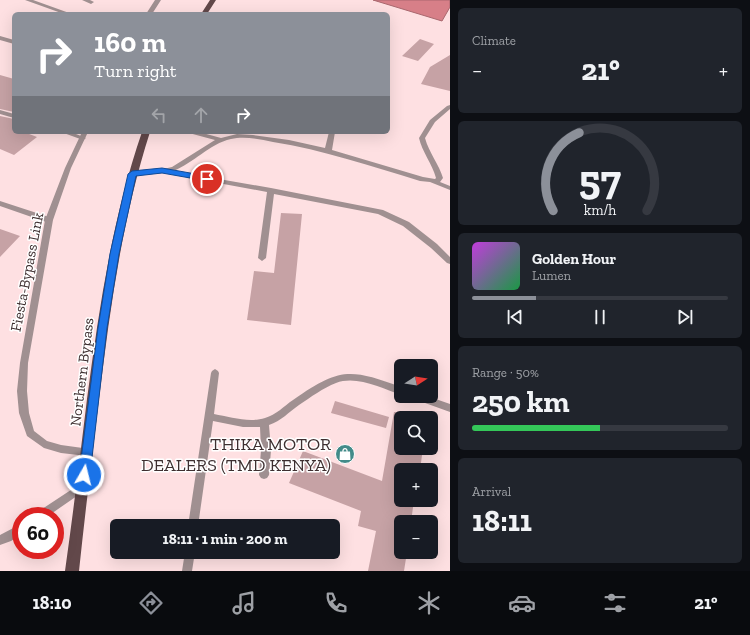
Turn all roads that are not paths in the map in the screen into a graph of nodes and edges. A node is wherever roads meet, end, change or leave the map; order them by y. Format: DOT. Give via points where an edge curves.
graph roads {
  1 [pos="28,0"];
  2 [pos="158,0"];
  3 [pos="213,0"];
  4 [pos="56,12"];
  5 [pos="150,12"];
  6 [pos="205,12"];
  7 [pos="0,38"];
  8 [pos="12,41"];
  9 [pos="449,107"];
  10 [pos="0,112"];
  11 [pos="12,115"];
  12 [pos="145,134"];
  13 [pos="209,134"];
  14 [pos="332,134"];
  15 [pos="84,135"];
  16 [pos="227,136"];
  17 [pos="328,150"];
  18 [pos="162,171"];
  19 [pos="132,174"];
  20 [pos="433,182"];
  21 [pos="450,188"];
  22 [pos="271,190"];
  23 [pos="0,203"];
  24 [pos="49,220"];
  25 [pos="262,258"];
  26 [pos="450,260"];
  27 [pos="215,373"];
  28 [pos="394,388"];
  29 [pos="436,403"];
  30 [pos="450,408"];
  31 [pos="208,417"];
  32 [pos="264,423"];
  33 [pos="87,452"];
  34 [pos="264,475"];
  35 [pos="83,486"];
  36 [pos="53,507"];
  37 [pos="194,519"];
  38 [pos="12,535"];
  39 [pos="0,540"];
  40 [pos="189,559"];
  41 [pos="72,571"];
  42 [pos="187,571"];
  1 -- 4 [label="street"];
  2 -- 5 [label="street"];
  3 -- 6 [label="main road"];
  7 -- 8 [label="street"];
  9 -- 20 [label="street" via="432,121 422,138 424,148 438,170 439,180"];
  10 -- 11 [label="street"];
  12 -- 19 [label="main road, Northern Bypass"];
  13 -- 16 [label="street"];
  14 -- 17 [label="street"];
  15 -- 24 [label="street, Fiesta-Bypass Link" via="68,168"];
  16 -- 17 [label="street" via="254,137"];
  16 -- 18 [label="street" via="187,161"];
  17 -- 20 [label="street"];
  18 -- 19 [label="street"];
  18 -- 22 [label="street"];
  19 -- 33 [label="main road, Northern Bypass" via="114,254 102,328"];
  20 -- 21 [label="street"];
  22 -- 25 [label="street"];
  22 -- 26 [label="street" via="380,212 422,236"];
  23 -- 24 [label="street"];
  24 -- 33 [label="street, Fiesta-Bypass Link" via="24,363 24,413 30,433 44,444"];
  27 -- 31 [label="street"];
  28 -- 32 [label="street" via="348,377 336,379 316,389 278,417"];
  29 -- 30 [label="street"];
  31 -- 32 [label="street"];
  31 -- 37 [label="street"];
  32 -- 34 [label="street"];
  33 -- 35 [label="main road, Northern Bypass"];
  35 -- 36 [label="street"];
  35 -- 41 [label="main road, Northern Bypass"];
  38 -- 39 [label="street"];
  40 -- 42 [label="street"];
}
